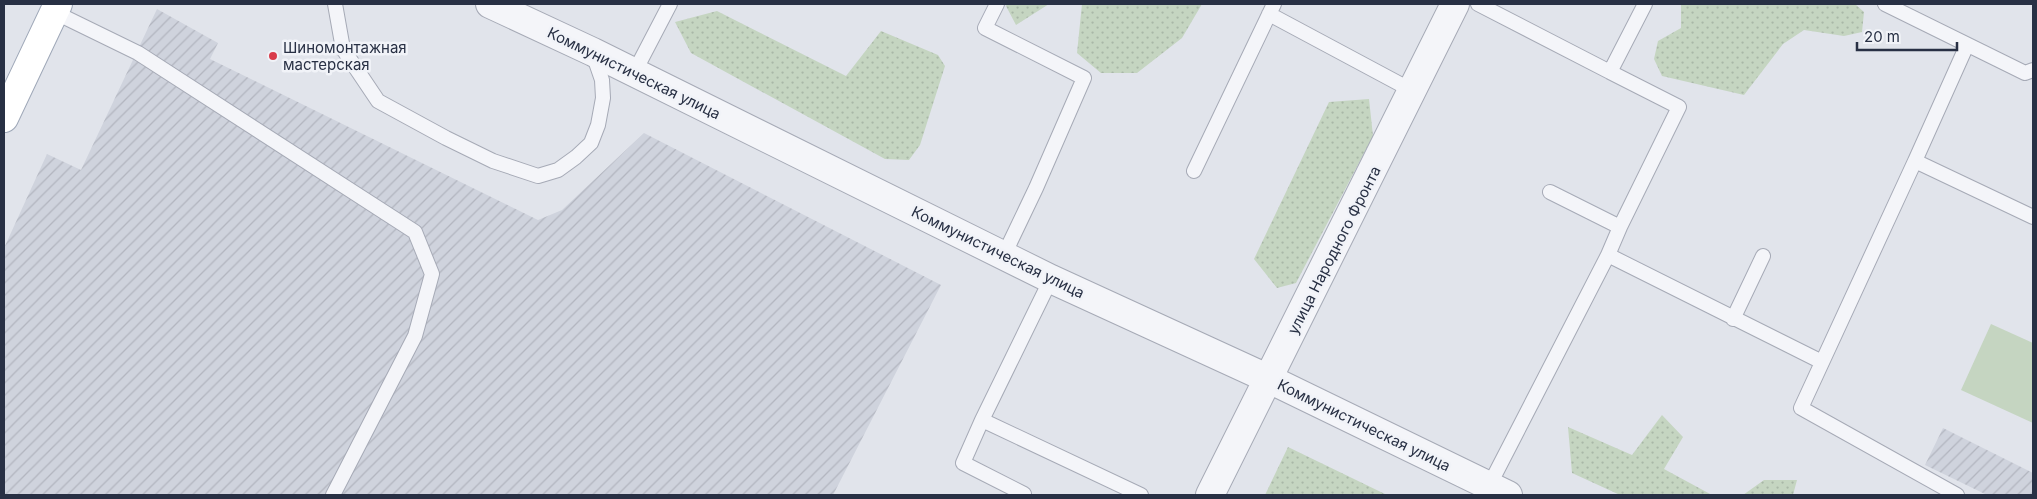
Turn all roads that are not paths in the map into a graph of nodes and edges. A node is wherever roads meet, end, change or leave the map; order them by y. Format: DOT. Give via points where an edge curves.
graph roads {
  1 [pos="335,4"];
  2 [pos="490,4"];
  3 [pos="670,4"];
  4 [pos="997,4"];
  5 [pos="1455,4"];
  6 [pos="1478,4"];
  7 [pos="1645,4"];
  8 [pos="1885,4"];
  9 [pos="56,8"];
  10 [pos="1271,9"];
  11 [pos="1967,45"];
  12 [pos="593,52"];
  13 [pos="2033,70"];
  14 [pos="1610,72"];
  15 [pos="634,73"];
  16 [pos="1413,90"];
  17 [pos="4,118"];
  18 [pos="1915,161"];
  19 [pos="1194,171"];
  20 [pos="1550,192"];
  21 [pos="2033,217"];
  22 [pos="1620,227"];
  23 [pos="1004,255"];
  24 [pos="1608,255"];
  25 [pos="1763,256"];
  26 [pos="1051,278"];
  27 [pos="1733,319"];
  28 [pos="1822,362"];
  29 [pos="1269,379"];
  30 [pos="982,420"];
  31 [pos="1498,491"];
  32 [pos="333,495"];
  33 [pos="1023,495"];
  34 [pos="1141,495"];
  35 [pos="1210,495"];
  36 [pos="1957,495"];
  1 -- 12 [label="lane" via="343,49 378,101 493,161 538,176 558,170 591,143 603,98 602,80"];
  2 -- 12 [label="street, Коммунистическая улица"];
  3 -- 15 [label="lane"];
  4 -- 23 [label="lane" via="986,28 1084,78"];
  5 -- 16 [label="street, улица Народного Фронта"];
  6 -- 14 [label="lane"];
  7 -- 14 [label="lane"];
  8 -- 11 [label="lane"];
  9 -- 17 [label="main road"];
  9 -- 32 [label="lane" via="138,53 415,232 432,274 415,336"];
  10 -- 16 [label="lane"];
  10 -- 19 [label="lane"];
  11 -- 13 [label="lane" via="2025,73"];
  11 -- 18 [label="lane"];
  12 -- 15 [label="street, Коммунистическая улица"];
  14 -- 22 [label="lane" via="1680,107"];
  15 -- 23 [label="street, Коммунистическая улица"];
  16 -- 29 [label="street, улица Народного Фронта"];
  18 -- 21 [label="lane"];
  18 -- 28 [label="lane"];
  20 -- 22 [label="lane"];
  22 -- 24 [label="lane"];
  23 -- 26 [label="street, Коммунистическая улица"];
  24 -- 27 [label="lane"];
  24 -- 31 [label="lane"];
  25 -- 27 [label="lane"];
  26 -- 29 [label="street, Коммунистическая улица"];
  26 -- 30 [label="lane"];
  27 -- 28 [label="lane"];
  28 -- 36 [label="lane" via="1801,408"];
  29 -- 31 [label="street, Коммунистическая улица"];
  29 -- 35 [label="street, улица Народного Фронта"];
  30 -- 33 [label="lane" via="963,463"];
  30 -- 34 [label="lane"];
}
